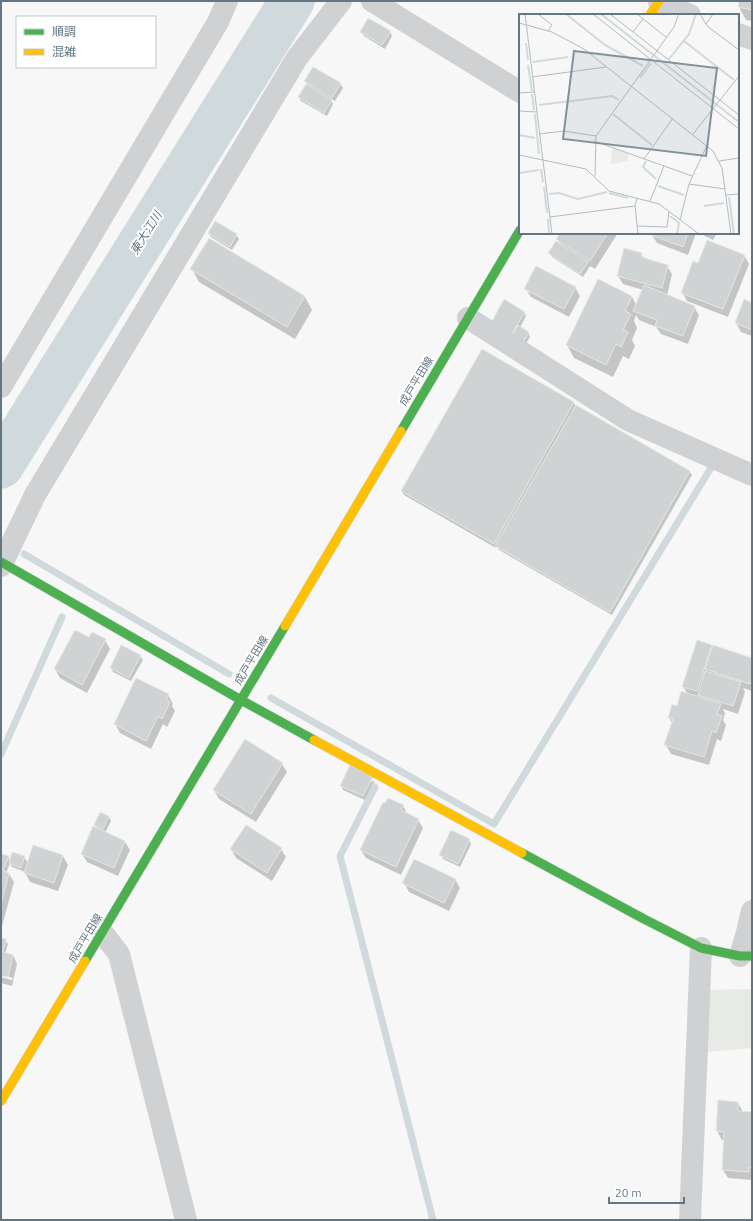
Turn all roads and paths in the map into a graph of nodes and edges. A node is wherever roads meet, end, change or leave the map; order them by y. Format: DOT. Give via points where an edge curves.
graph roads {
  1 [pos="227,1"];
  2 [pos="341,1"];
  3 [pos="372,1"];
  4 [pos="656,6"];
  5 [pos="686,14"];
  6 [pos="739,34"];
  7 [pos="752,39"];
  8 [pos="519,91"];
  9 [pos="519,232"];
  10 [pos="468,318"];
  11 [pos="1,387"];
  12 [pos="752,475"];
  13 [pos="2,564"];
  14 [pos="241,700"];
  15 [pos="752,911"];
  16 [pos="102,932"];
  17 [pos="701,948"];
  18 [pos="746,956"];
  19 [pos="1,1101"];
  20 [pos="186,1220"];
  21 [pos="690,1220"];
  1 -- 11 [label="street" via="218,22"];
  2 -- 13 [label="street" via="288,72 35,496"];
  3 -- 8 [label="street"];
  4 -- 5 [label="street"];
  6 -- 7 [label="street"];
  9 -- 10 [label="main road, 成戸平田線"];
  10 -- 12 [label="street" via="628,420"];
  10 -- 14 [label="main road, 成戸平田線"];
  13 -- 14 [label="main road"];
  14 -- 16 [label="main road, 成戸平田線"];
  14 -- 17 [label="main road"];
  15 -- 18 [label="street"];
  16 -- 19 [label="main road, 成戸平田線"];
  16 -- 20 [label="street" via="119,954"];
  17 -- 18 [label="main road"];
  17 -- 21 [label="street"];
}
